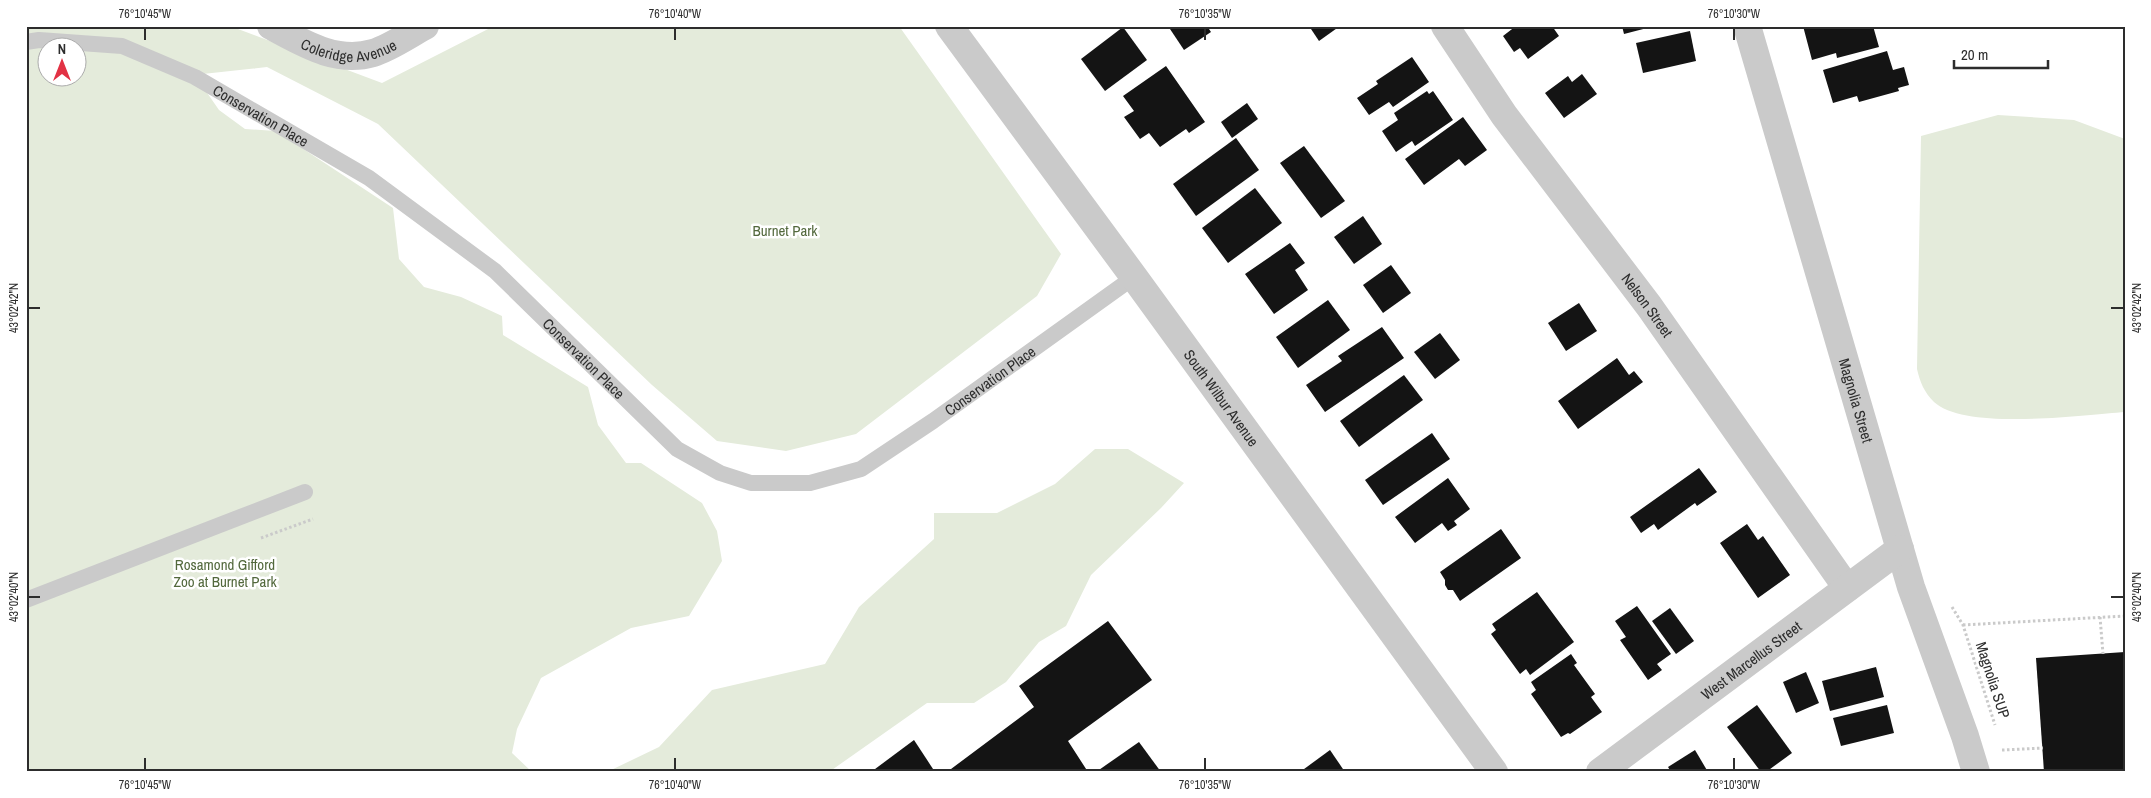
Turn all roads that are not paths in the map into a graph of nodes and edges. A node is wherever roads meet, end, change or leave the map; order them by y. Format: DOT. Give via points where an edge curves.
graph roads {
  1 [pos="271,26"];
  2 [pos="426,26"];
  3 [pos="949,26"];
  4 [pos="1445,26"];
  5 [pos="1747,26"];
  6 [pos="26,42"];
  7 [pos="1134,277"];
  8 [pos="305,492"];
  9 [pos="1900,549"];
  10 [pos="1847,588"];
  11 [pos="26,600"];
  12 [pos="1494,772"];
  13 [pos="1600,772"];
  14 [pos="1976,772"];
  1 -- 2 [label="street, Coleridge Avenue" via="303,44 341,57 374,53"];
  3 -- 7 [label="street, South Wilbur Avenue"];
  4 -- 10 [label="street, Nelson Street" via="1504,115 1649,306"];
  5 -- 9 [label="street, Magnolia Street"];
  6 -- 7 [label="lane, Conservation Place" via="39,40 122,46 195,77 369,178 495,271 677,449 720,473 750,483 810,483 861,468 933,421"];
  7 -- 12 [label="street, South Wilbur Avenue"];
  8 -- 11 [label="lane"];
  9 -- 10 [label="street, West Marcellus Street"];
  9 -- 14 [label="street, Magnolia Street"];
  10 -- 13 [label="street, West Marcellus Street"];
}
